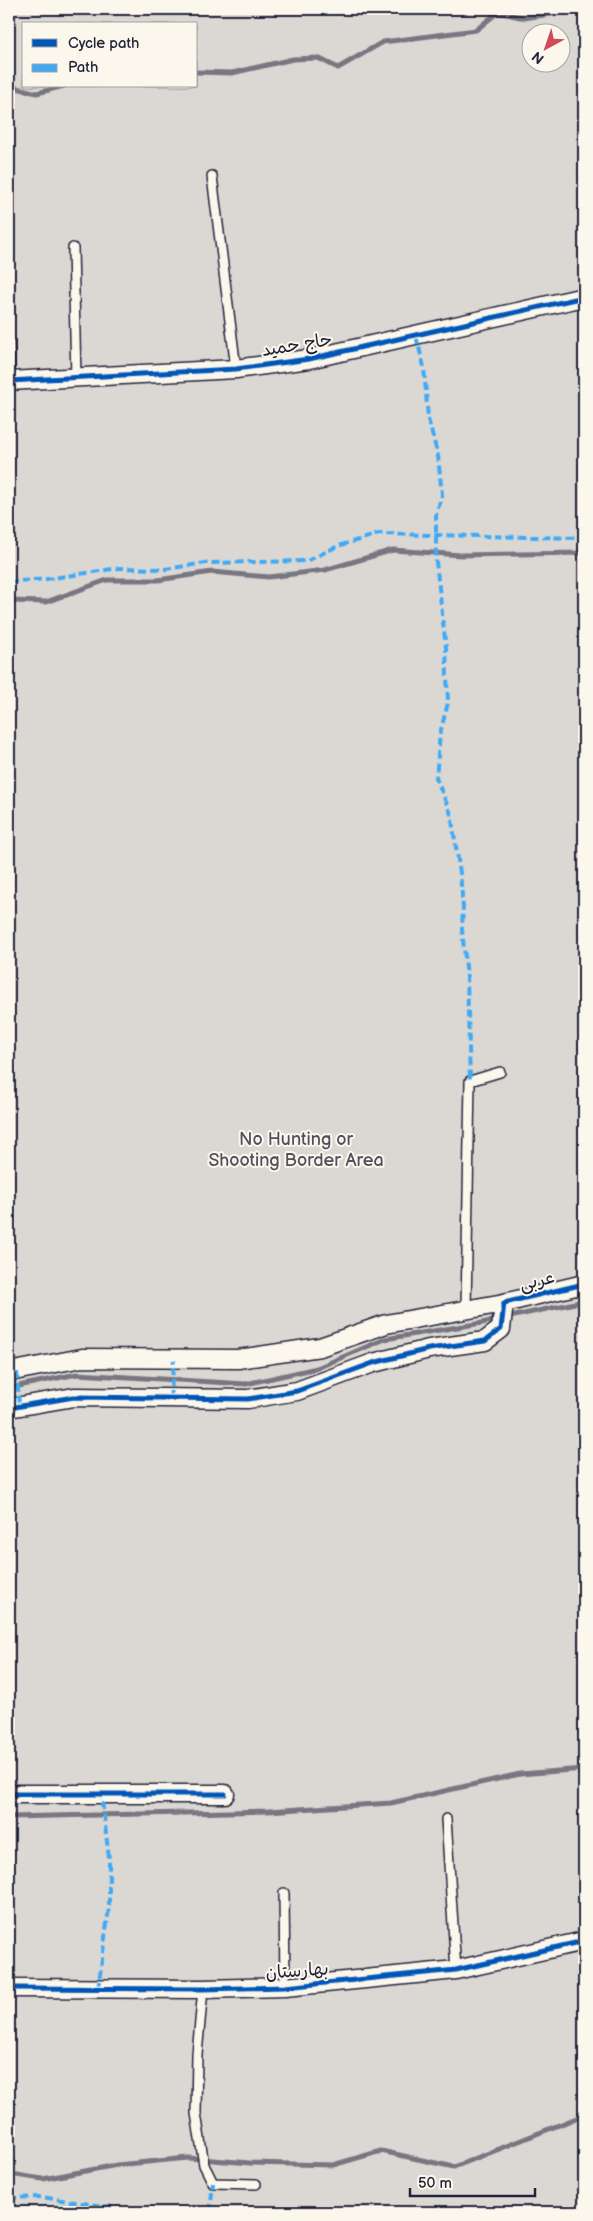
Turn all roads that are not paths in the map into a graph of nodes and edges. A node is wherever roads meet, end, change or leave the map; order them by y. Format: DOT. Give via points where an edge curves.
graph roads {
  1 [pos="212,176"];
  2 [pos="73,248"];
  3 [pos="584,297"];
  4 [pos="9,342"];
  5 [pos="236,369"];
  6 [pos="76,378"];
  7 [pos="9,381"];
  8 [pos="500,1072"];
  9 [pos="584,1284"];
  10 [pos="504,1307"];
  11 [pos="466,1308"];
  12 [pos="9,1372"];
  13 [pos="9,1408"];
  14 [pos="9,1794"];
  15 [pos="225,1794"];
  16 [pos="446,1819"];
  17 [pos="284,1893"];
  18 [pos="584,1942"];
  19 [pos="456,1970"];
  20 [pos="285,1987"];
  21 [pos="9,1988"];
  22 [pos="203,1989"];
  23 [pos="256,2184"];
  1 -- 5 [label="lane"];
  2 -- 6 [label="lane"];
  3 -- 5 [label="street, حاج حمید" via="309,359"];
  4 -- 7 [label="lane"];
  5 -- 6 [label="street, حاج حمید"];
  6 -- 7 [label="street, حاج حمید"];
  8 -- 11 [label="lane" via="470,1081"];
  9 -- 10 [label="street, عربی"];
  10 -- 11 [label="street, عربی"];
  10 -- 13 [label="street" via="501,1329 485,1341 429,1349 374,1363 297,1391 248,1399 74,1397"];
  11 -- 12 [label="street, عربی" via="386,1324 320,1347 238,1359 82,1358"];
  14 -- 15 [label="street"];
  16 -- 19 [label="lane"];
  17 -- 20 [label="lane"];
  18 -- 19 [label="street, بهارستان"];
  19 -- 20 [label="street, بهارستان"];
  20 -- 22 [label="street, بهارستان"];
  21 -- 22 [label="street, بهارستان"];
  22 -- 23 [label="lane" via="196,2112 204,2165 213,2182"];
}
